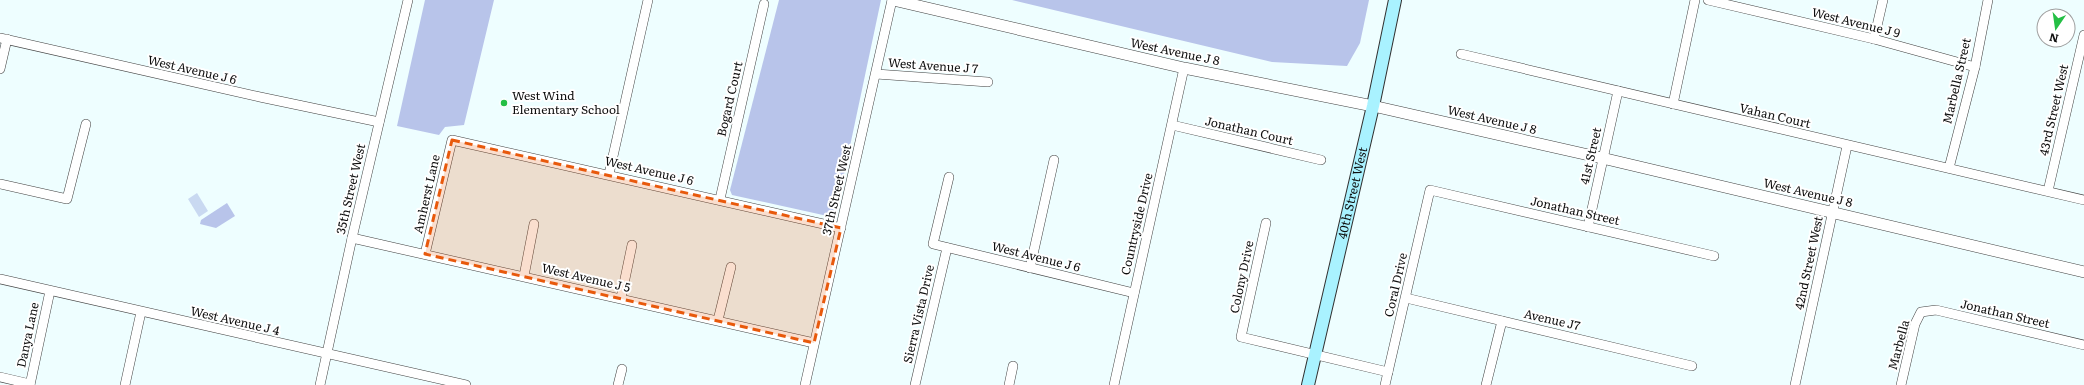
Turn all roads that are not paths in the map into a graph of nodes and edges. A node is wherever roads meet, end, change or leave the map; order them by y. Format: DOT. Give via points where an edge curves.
graph roads {
  1 [pos="408,0"];
  2 [pos="648,0"];
  3 [pos="893,0"];
  4 [pos="1395,0"];
  5 [pos="1695,0"];
  6 [pos="1708,0"];
  7 [pos="1883,0"];
  8 [pos="1988,0"];
  9 [pos="764,4"];
  10 [pos="2084,35"];
  11 [pos="4,39"];
  12 [pos="1874,39"];
  13 [pos="1461,54"];
  14 [pos="1974,67"];
  15 [pos="1184,68"];
  16 [pos="0,69"];
  17 [pos="876,74"];
  18 [pos="988,82"];
  19 [pos="1618,91"];
  20 [pos="1673,104"];
  21 [pos="1373,106"];
  22 [pos="379,122"];
  23 [pos="86,124"];
  24 [pos="1172,125"];
  25 [pos="452,140"];
  26 [pos="1847,146"];
  27 [pos="1603,158"];
  28 [pos="1054,160"];
  29 [pos="1321,160"];
  30 [pos="1948,168"];
  31 [pos="609,174"];
  32 [pos="949,177"];
  33 [pos="0,184"];
  34 [pos="1430,190"];
  35 [pos="2048,191"];
  36 [pos="720,199"];
  37 [pos="2084,200"];
  38 [pos="1833,212"];
  39 [pos="1266,223"];
  40 [pos="534,224"];
  41 [pos="1588,227"];
  42 [pos="841,228"];
  43 [pos="352,238"];
  44 [pos="632,245"];
  45 [pos="946,248"];
  46 [pos="425,254"];
  47 [pos="1714,256"];
  48 [pos="731,267"];
  49 [pos="1030,268"];
  50 [pos="2084,272"];
  51 [pos="524,276"];
  52 [pos="0,279"];
  53 [pos="50,291"];
  54 [pos="1134,293"];
  55 [pos="621,298"];
  56 [pos="1406,298"];
  57 [pos="141,312"];
  58 [pos="1921,312"];
  59 [pos="718,320"];
  60 [pos="1502,321"];
  61 [pos="814,343"];
  62 [pos="2084,344"];
  63 [pos="327,354"];
  64 [pos="1314,355"];
  65 [pos="1013,366"];
  66 [pos="1692,366"];
  67 [pos="622,369"];
  68 [pos="1388,372"];
  69 [pos="0,377"];
  70 [pos="30,384"];
  71 [pos="125,385"];
  72 [pos="320,385"];
  73 [pos="466,385"];
  74 [pos="618,385"];
  75 [pos="805,385"];
  76 [pos="915,385"];
  77 [pos="1009,385"];
  78 [pos="1114,385"];
  79 [pos="1308,385"];
  80 [pos="1385,385"];
  81 [pos="1486,385"];
  82 [pos="1795,385"];
  83 [pos="1901,385"];
  1 -- 22 [label="street, 35th Street West"];
  2 -- 31 [label="street"];
  3 -- 15 [label="street, West Avenue J 8"];
  3 -- 17 [label="street, 37th Street West"];
  4 -- 21 [label="main road, 40th Street West"];
  5 -- 20 [label="street"];
  6 -- 12 [label="street, West Avenue J 9"];
  7 -- 12 [label="street"];
  8 -- 14 [label="street, Marbella Street"];
  9 -- 36 [label="street, Bogard Court"];
  10 -- 35 [label="street, 43rd Street West"];
  11 -- 16 [label="street"];
  11 -- 22 [label="street, West Avenue J 6"];
  12 -- 14 [label="street, West Avenue J 9"];
  13 -- 19 [label="street, Vahan Court"];
  14 -- 30 [label="street, Marbella Street"];
  15 -- 21 [label="street, West Avenue J 8"];
  15 -- 24 [label="street, Countryside Drive"];
  17 -- 18 [label="street, West Avenue J 7"];
  17 -- 42 [label="street, 37th Street West"];
  19 -- 20 [label="street, Vahan Court"];
  19 -- 27 [label="street, 41st Street"];
  20 -- 26 [label="street, Vahan Court"];
  21 -- 27 [label="street, West Avenue J 8"];
  21 -- 64 [label="main road, 40th Street West"];
  22 -- 43 [label="street, 35th Street West"];
  23 -- 33 [label="street" via="68,199"];
  24 -- 29 [label="street, Jonathan Court"];
  24 -- 54 [label="street, Countryside Drive"];
  25 -- 31 [label="street, West Avenue J 6"];
  25 -- 46 [label="street, Amherst Lane"];
  26 -- 30 [label="street, Vahan Court"];
  26 -- 38 [label="street, 42nd Street West"];
  27 -- 38 [label="street, West Avenue J 8"];
  27 -- 41 [label="street, 41st Street"];
  28 -- 49 [label="street"];
  30 -- 35 [label="street, Vahan Court"];
  31 -- 36 [label="street, West Avenue J 6"];
  32 -- 45 [label="street, West Avenue J 6" via="933,244"];
  34 -- 41 [label="street, Jonathan Street"];
  34 -- 56 [label="street, Coral Drive"];
  35 -- 37 [label="street, Vahan Court"];
  36 -- 42 [label="street, West Avenue J 6"];
  38 -- 50 [label="street, West Avenue J 8"];
  38 -- 82 [label="street, 42nd Street West"];
  39 -- 64 [label="street, Colony Drive" via="1241,337"];
  40 -- 51 [label="street"];
  41 -- 47 [label="street, Jonathan Street"];
  42 -- 61 [label="street, 37th Street West"];
  43 -- 46 [label="street, West Avenue J 5"];
  43 -- 63 [label="street, 35th Street West"];
  44 -- 55 [label="street"];
  45 -- 49 [label="street, West Avenue J 6"];
  45 -- 76 [label="street, Sierra Vista Drive"];
  46 -- 51 [label="street, West Avenue J 5"];
  48 -- 59 [label="street"];
  49 -- 54 [label="street, West Avenue J 6"];
  51 -- 55 [label="street, West Avenue J 5"];
  52 -- 53 [label="street, West Avenue J 4"];
  53 -- 57 [label="street, West Avenue J 4"];
  53 -- 70 [label="street, Danya Lane"];
  54 -- 78 [label="street, Countryside Drive"];
  55 -- 59 [label="street, West Avenue J 5"];
  56 -- 60 [label="street, Avenue J7"];
  56 -- 68 [label="street, Coral Drive"];
  57 -- 63 [label="street, West Avenue J 4"];
  57 -- 71 [label="street"];
  58 -- 62 [label="street, Jonathan Street" via="1936,310"];
  58 -- 83 [label="street, Marbella" via="1915,324"];
  59 -- 61 [label="street, West Avenue J 5"];
  60 -- 66 [label="street, Avenue J7"];
  60 -- 81 [label="street"];
  61 -- 75 [label="street, 37th Street West"];
  63 -- 72 [label="street, 35th Street West"];
  63 -- 73 [label="street, West Avenue J 4"];
  64 -- 68 [label="street"];
  64 -- 79 [label="main road, 40th Street West"];
  65 -- 77 [label="street"];
  67 -- 74 [label="street"];
  68 -- 80 [label="street, Coral Drive"];
  69 -- 70 [label="street"];
}
